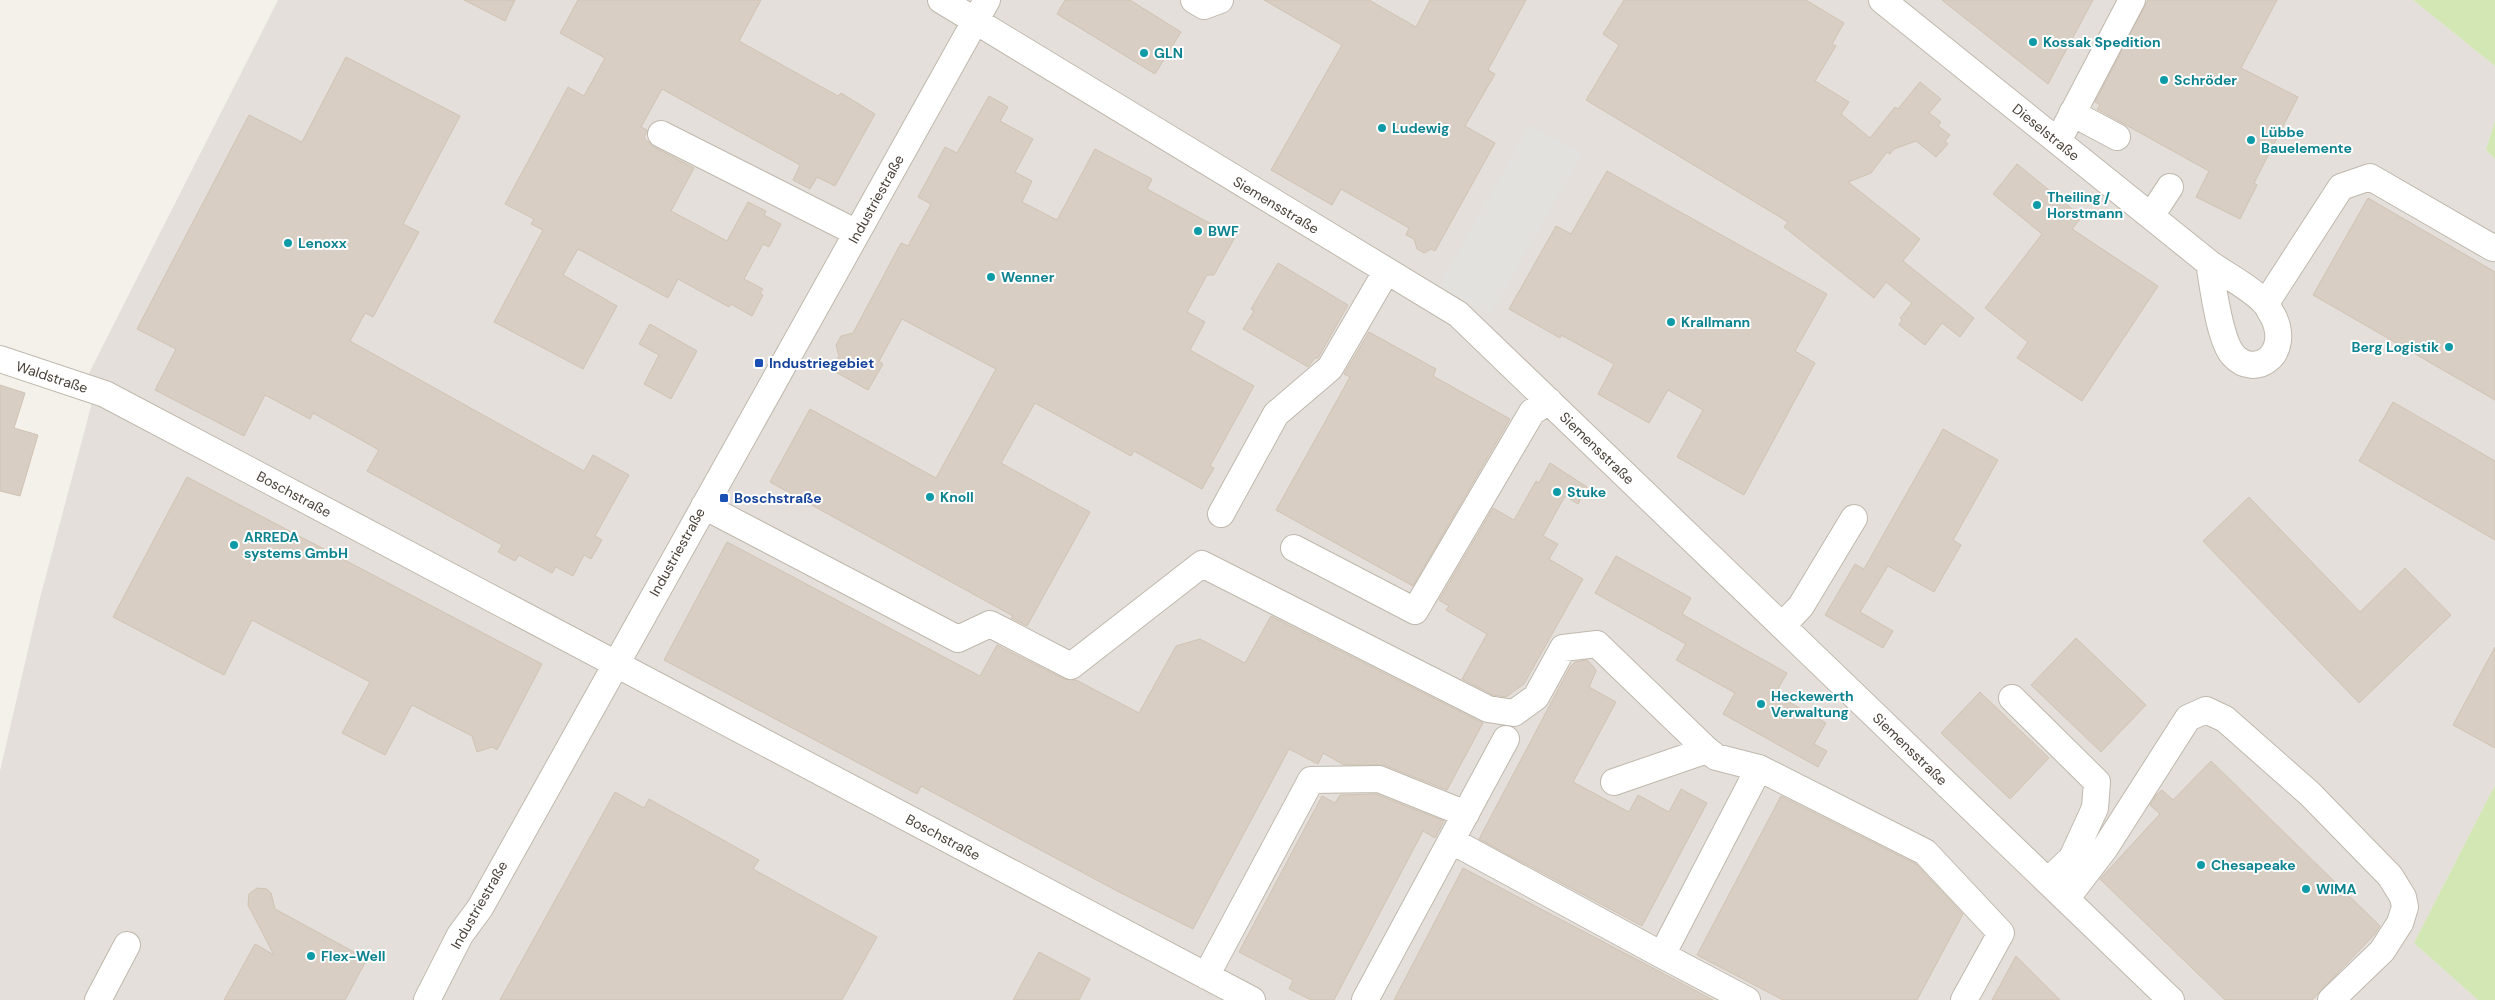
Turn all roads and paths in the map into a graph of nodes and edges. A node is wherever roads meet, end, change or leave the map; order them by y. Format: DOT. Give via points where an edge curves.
graph roads {
  1 [pos="942,0"];
  2 [pos="1194,0"];
  3 [pos="1220,0"];
  4 [pos="1882,0"];
  5 [pos="2132,0"];
  6 [pos="981,10"];
  7 [pos="2072,113"];
  8 [pos="661,134"];
  9 [pos="2117,137"];
  10 [pos="2058,141"];
  11 [pos="2170,187"];
  12 [pos="2150,216"];
  13 [pos="857,233"];
  14 [pos="2493,248"];
  15 [pos="2209,263"];
  16 [pos="1386,272"];
  17 [pos="2266,303"];
  18 [pos="0,359"];
  19 [pos="105,394"];
  20 [pos="1548,401"];
  21 [pos="704,506"];
  22 [pos="1221,514"];
  23 [pos="1854,518"];
  24 [pos="1294,548"];
  25 [pos="1782,626"];
  26 [pos="615,664"];
  27 [pos="2012,698"];
  28 [pos="1506,739"];
  29 [pos="1707,750"];
  30 [pos="1759,768"];
  31 [pos="1614,782"];
  32 [pos="1466,814"];
  33 [pos="1452,841"];
  34 [pos="2057,890"];
  35 [pos="127,945"];
  36 [pos="1662,955"];
  37 [pos="1206,976"];
  38 [pos="98,1000"];
  39 [pos="427,1000"];
  40 [pos="1252,1000"];
  41 [pos="1365,1000"];
  42 [pos="1748,1000"];
  43 [pos="1964,1000"];
  44 [pos="2171,1000"];
  45 [pos="2331,1000"];
  1 -- 6 [label="street, Siemensstraße"];
  2 -- 3 [label="street" via="1204,6"];
  4 -- 10 [label="street, Dieselstraße"];
  5 -- 7 [label="street"];
  6 -- 13 [label="street, Industriestraße"];
  6 -- 16 [label="street, Siemensstraße"];
  7 -- 9 [label="street"];
  7 -- 10 [label="street"];
  8 -- 13 [label="street"];
  10 -- 12 [label="street, Dieselstraße"];
  11 -- 12 [label="street"];
  12 -- 15 [label="street, Dieselstraße"];
  13 -- 21 [label="street, Industriestraße"];
  14 -- 17 [label="street" via="2370,177 2341,187"];
  15 -- 17 [label="street, Dieselstraße"];
  15 -- 17 [label="street, Dieselstraße" via="2228,349 2245,363 2266,361 2278,348 2279,330"];
  16 -- 20 [label="street, Siemensstraße" via="1458,314"];
  16 -- 22 [label="street" via="1330,368 1276,414"];
  18 -- 19 [label="street, Waldstraße"];
  19 -- 26 [label="street, Boschstraße"];
  20 -- 24 [label="street" via="1532,412 1415,611"];
  20 -- 25 [label="street, Siemensstraße"];
  21 -- 26 [label="street, Industriestraße"];
  21 -- 29 [label="street" via="958,640 990,624 1071,666 1202,564 1488,710 1514,713 1536,697 1562,648 1597,644"];
  23 -- 25 [label="street" via="1801,606"];
  25 -- 34 [label="street, Siemensstraße"];
  26 -- 37 [label="street, Boschstraße"];
  26 -- 39 [label="street, Industriestraße" via="480,908 460,934"];
  27 -- 34 [label="street" via="2097,782 2096,808"];
  28 -- 32 [label="street"];
  29 -- 30 [label="street" via="1716,757"];
  29 -- 31 [label="street"];
  30 -- 36 [label="street"];
  30 -- 43 [label="street" via="1925,852 2001,933"];
  32 -- 33 [label="street"];
  32 -- 37 [label="street" via="1379,779 1311,780"];
  33 -- 36 [label="street"];
  33 -- 41 [label="street"];
  34 -- 44 [label="street, Siemensstraße"];
  34 -- 45 [label="street" via="2104,848 2188,718 2206,710 2225,719 2310,794 2390,876 2403,897 2405,907 2400,923 2382,951"];
  35 -- 38 [label="street"];
  36 -- 42 [label="street"];
  37 -- 40 [label="street, Boschstraße"];
}
